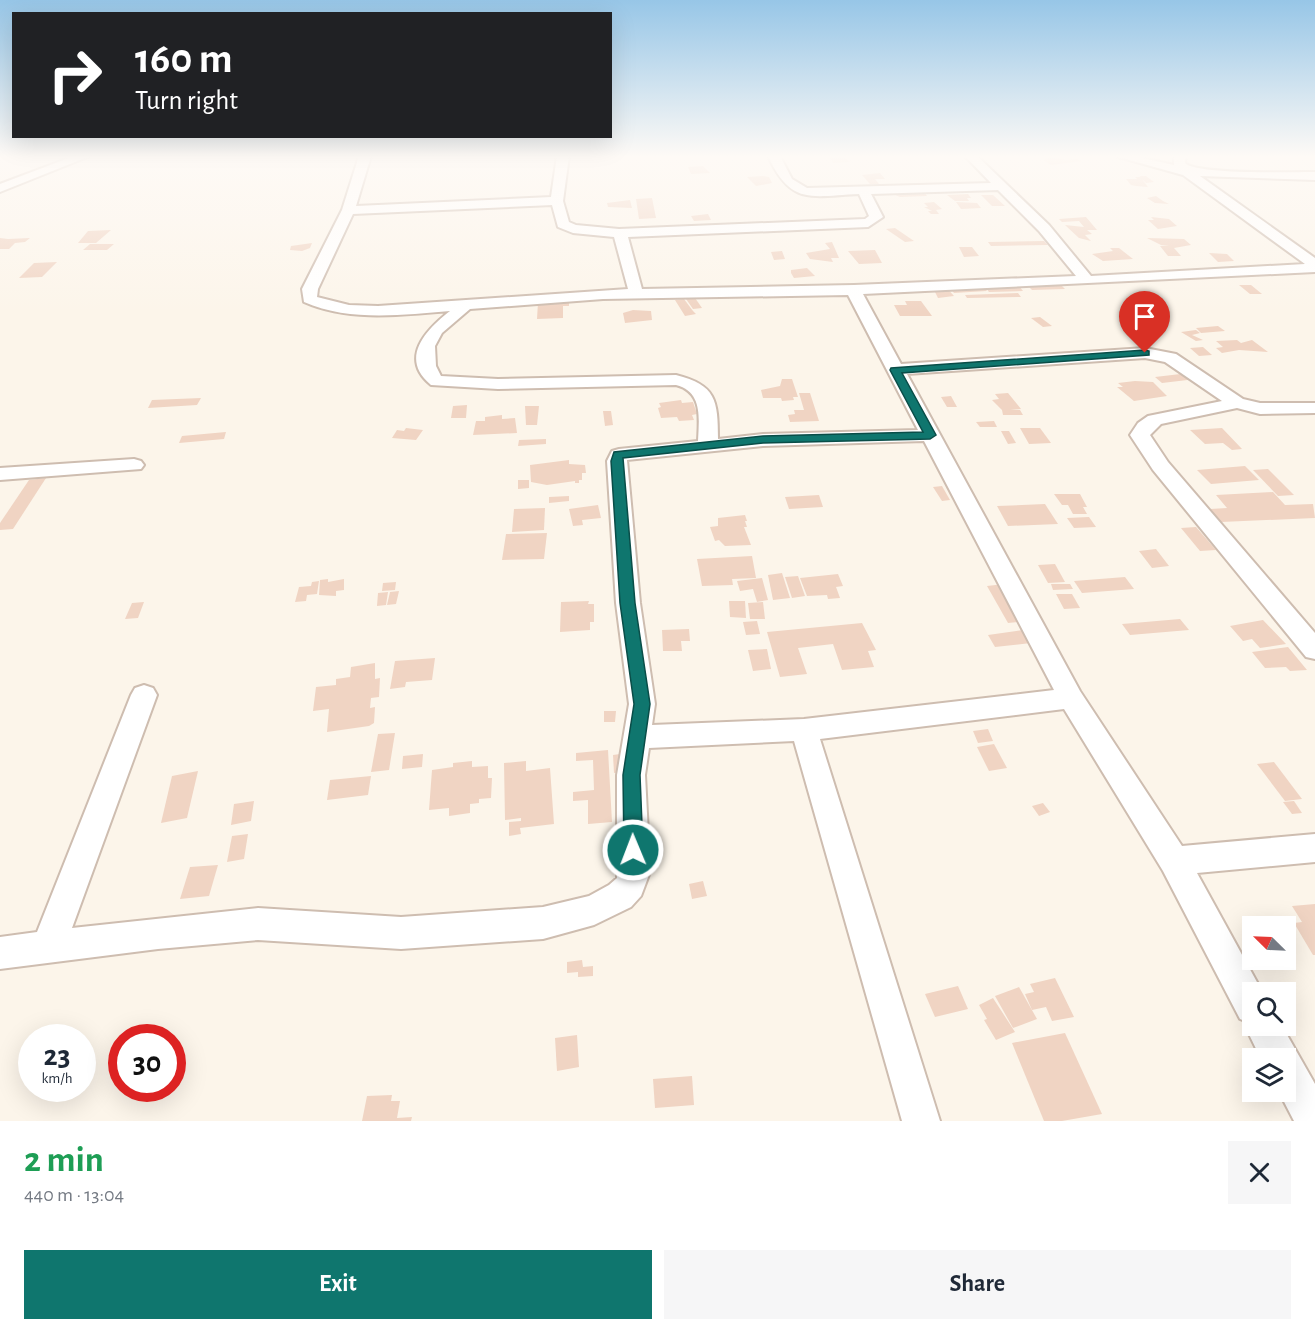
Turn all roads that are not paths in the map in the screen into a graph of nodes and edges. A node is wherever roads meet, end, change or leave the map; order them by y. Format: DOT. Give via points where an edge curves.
graph roads {
  1 [pos="387,208"];
  2 [pos="559,208"];
  3 [pos="872,208"];
  4 [pos="1024,208"];
  5 [pos="1237,208"];
  6 [pos="348,210"];
  7 [pos="619,233"];
  8 [pos="1315,266"];
  9 [pos="1087,280"];
  10 [pos="853,290"];
  11 [pos="636,293"];
  12 [pos="467,303"];
  13 [pos="895,370"];
  14 [pos="1237,403"];
  15 [pos="1315,408"];
  16 [pos="930,435"];
  17 [pos="708,445"];
  18 [pos="135,465"];
  19 [pos="0,474"];
  20 [pos="1315,650"];
  21 [pos="144,695"];
  22 [pos="1071,698"];
  23 [pos="804,730"];
  24 [pos="638,736"];
  25 [pos="1315,848"];
  26 [pos="1174,861"];
  27 [pos="48,947"];
  28 [pos="0,953"];
  29 [pos="1242,988"];
  30 [pos="1296,1086"];
  31 [pos="921,1121"];
  32 [pos="1315,1121"];
  1 -- 6 [label="street"];
  2 -- 7 [label="street" via="566,227"];
  3 -- 7 [label="street" via="876,217 868,223"];
  4 -- 9 [label="street"];
  5 -- 8 [label="street"];
  6 -- 12 [label="street" via="310,289 309,299 338,309"];
  7 -- 11 [label="street"];
  8 -- 9 [label="street"];
  9 -- 10 [label="street"];
  10 -- 11 [label="street"];
  10 -- 13 [label="street"];
  11 -- 12 [label="street"];
  12 -- 17 [label="street" via="435,330 427,343 424,358 431,377 437,381 688,382 704,394"];
  13 -- 14 [label="street" via="1145,353 1170,358"];
  13 -- 16 [label="street"];
  14 -- 15 [label="street" via="1260,409"];
  14 -- 20 [label="street" via="1155,420 1140,435 1160,466"];
  16 -- 17 [label="street"];
  16 -- 22 [label="street"];
  17 -- 24 [label="street" via="626,453 616,461 628,603 642,704"];
  18 -- 19 [label="street"];
  21 -- 27 [label="street"];
  22 -- 23 [label="street"];
  22 -- 26 [label="street"];
  23 -- 24 [label="street"];
  23 -- 31 [label="street"];
  24 -- 27 [label="street" via="631,775 634,872 630,886 620,896 594,910 543,923 401,933 258,924"];
  25 -- 26 [label="street"];
  26 -- 29 [label="street"];
  27 -- 28 [label="street"];
  30 -- 32 [label="street"];
}
